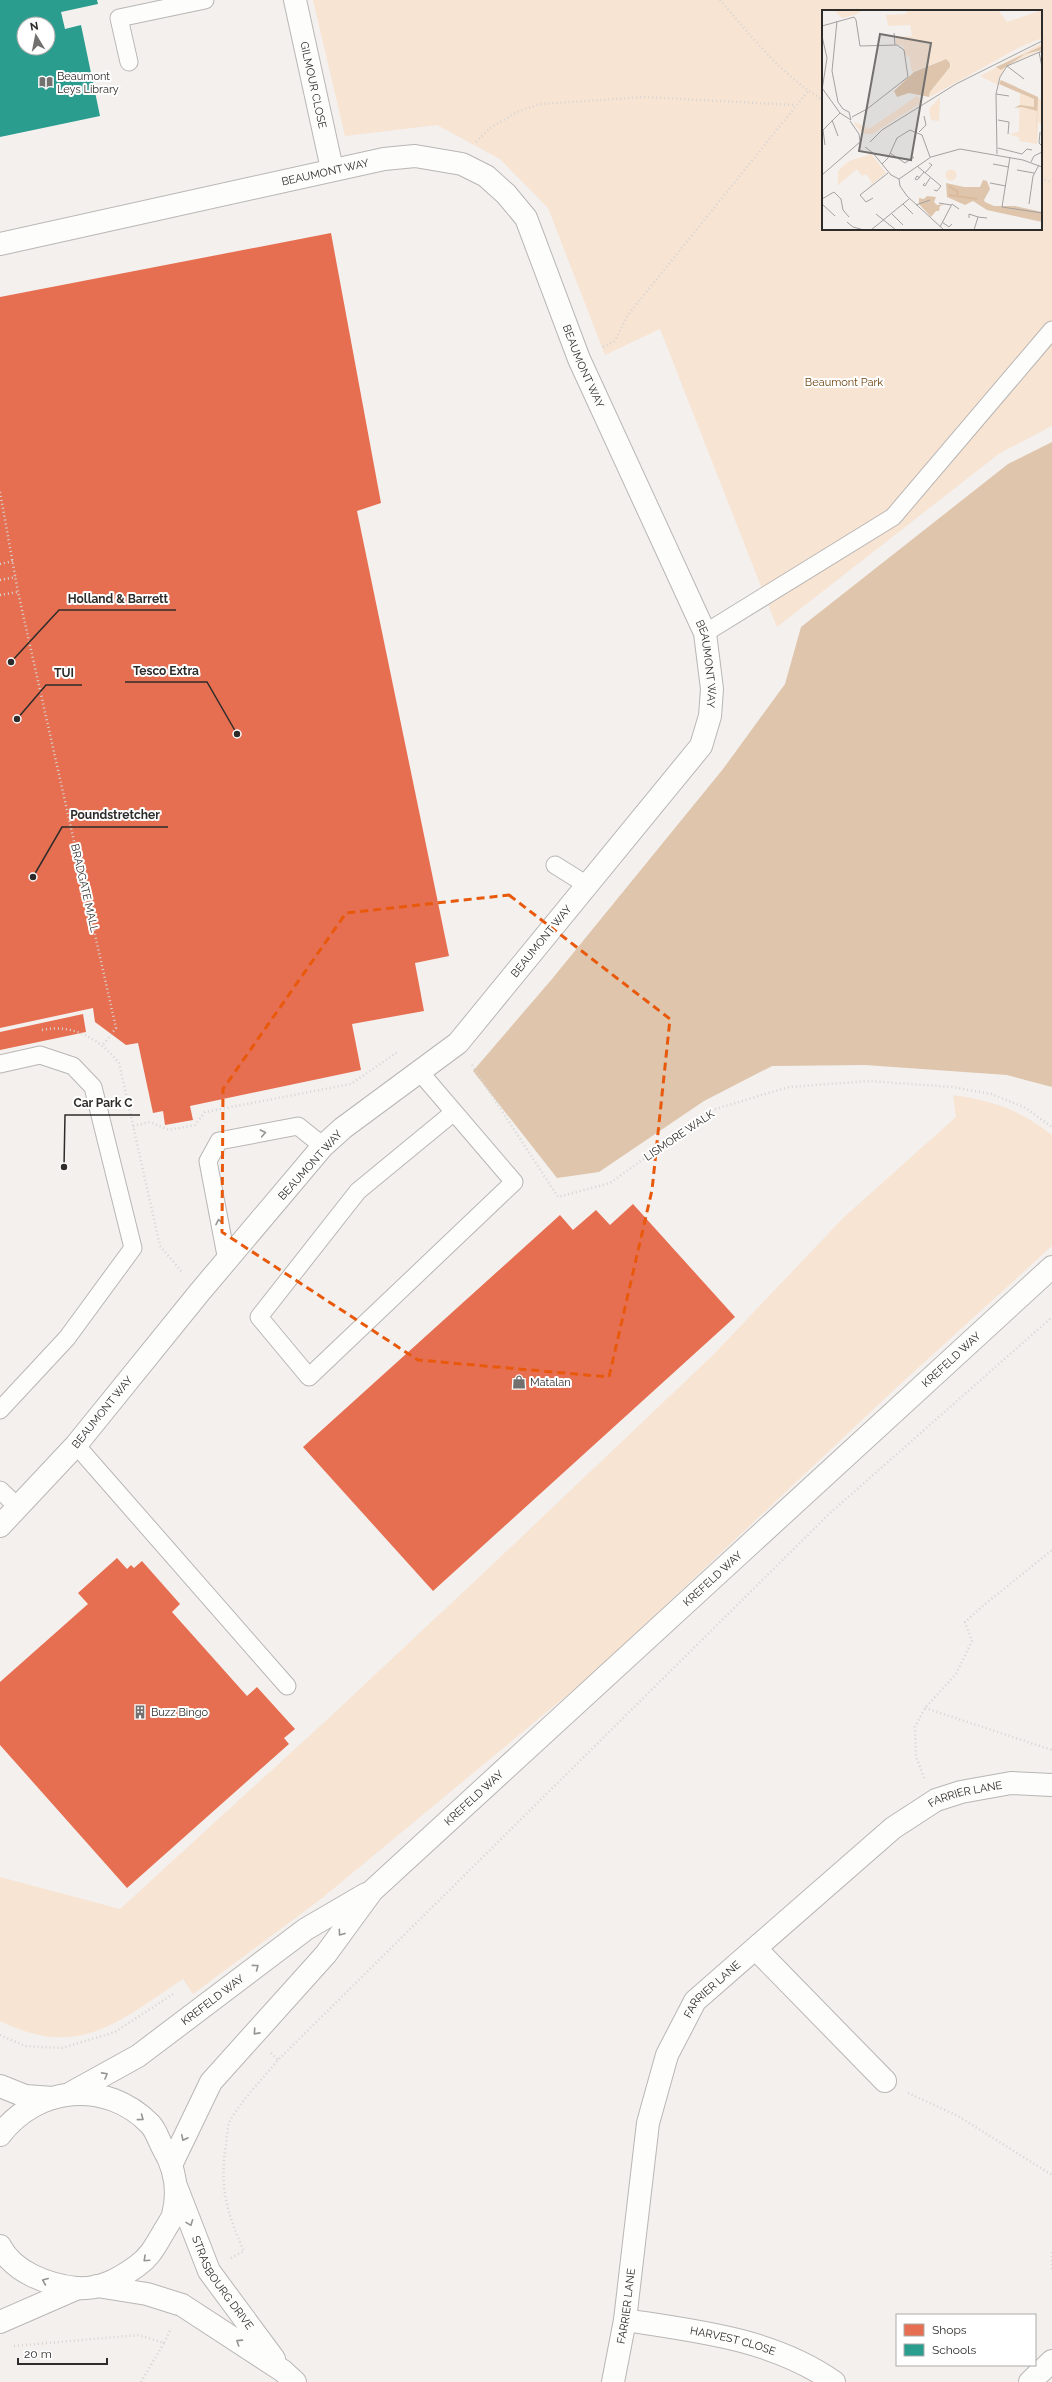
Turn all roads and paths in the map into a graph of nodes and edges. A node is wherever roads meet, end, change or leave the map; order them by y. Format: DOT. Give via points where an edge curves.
graph roads {
  1 [pos="205,0"];
  2 [pos="295,0"];
  3 [pos="720,0"];
  4 [pos="129,62"];
  5 [pos="808,91"];
  6 [pos="822,99"];
  7 [pos="795,105"];
  8 [pos="462,164"];
  9 [pos="332,169"];
  10 [pos="1042,179"];
  11 [pos="1052,182"];
  12 [pos="0,244"];
  13 [pos="1052,330"];
  14 [pos="579,359"];
  15 [pos="0,492"];
  16 [pos="13,561"];
  17 [pos="0,564"];
  18 [pos="16,577"];
  19 [pos="0,580"];
  20 [pos="18,592"];
  21 [pos="0,595"];
  22 [pos="706,633"];
  23 [pos="555,865"];
  24 [pos="587,885"];
  25 [pos="77,1032"];
  26 [pos="458,1043"];
  27 [pos="102,1045"];
  28 [pos="403,1048"];
  29 [pos="0,1064"];
  30 [pos="419,1071"];
  31 [pos="454,1112"];
  32 [pos="133,1126"];
  33 [pos="1052,1127"];
  34 [pos="324,1146"];
  35 [pos="227,1261"];
  36 [pos="1052,1267"];
  37 [pos="199,1292"];
  38 [pos="1052,1317"];
  39 [pos="0,1410"];
  40 [pos="76,1445"];
  41 [pos="0,1490"];
  42 [pos="17,1506"];
  43 [pos="0,1526"];
  44 [pos="1052,1550"];
  45 [pos="287,1686"];
  46 [pos="925,1708"];
  47 [pos="1052,1750"];
  48 [pos="1052,1785"];
  49 [pos="936,1800"];
  50 [pos="372,1890"];
  51 [pos="756,1950"];
  52 [pos="173,1994"];
  53 [pos="0,2035"];
  54 [pos="278,2060"];
  55 [pos="885,2081"];
  56 [pos="0,2086"];
  57 [pos="62,2096"];
  58 [pos="0,2135"];
  59 [pos="172,2163"];
  60 [pos="1052,2174"];
  61 [pos="176,2186"];
  62 [pos="0,2246"];
  63 [pos="1052,2252"];
  64 [pos="1052,2270"];
  65 [pos="88,2287"];
  66 [pos="625,2320"];
  67 [pos="0,2322"];
  68 [pos="164,2343"];
  69 [pos="1052,2361"];
  70 [pos="289,2377"];
  71 [pos="141,2382"];
  72 [pos="613,2382"];
  73 [pos="834,2382"];
  74 [pos="1030,2382"];
  1 -- 4 [label="lane" via="118,18"];
  2 -- 9 [label="main road, GILMOUR CLOSE"];
  3 -- 5 [label="path" via="762,48"];
  5 -- 6 [label="path"];
  5 -- 7 [label="path"];
  7 -- 8 [label="path" via="645,97 540,104 517,112 490,128 468,149"];
  7 -- 14 [label="path" via="628,316 615,340"];
  8 -- 9 [label="main road, BEAUMONT WAY" via="415,156"];
  8 -- 14 [label="main road, BEAUMONT WAY" via="486,176 506,194 526,218"];
  9 -- 12 [label="main road, BEAUMONT WAY"];
  10 -- 11 [label="path"];
  13 -- 22 [label="lane" via="893,517"];
  14 -- 22 [label="main road, BEAUMONT WAY"];
  15 -- 16 [label="path, BRADGATE MALL"];
  16 -- 17 [label="path"];
  16 -- 18 [label="path, BRADGATE MALL"];
  18 -- 19 [label="path"];
  18 -- 20 [label="path, BRADGATE MALL"];
  20 -- 21 [label="path"];
  20 -- 27 [label="path, BRADGATE MALL" via="116,1028"];
  22 -- 24 [label="main road, BEAUMONT WAY" via="712,689 710,716 701,746"];
  23 -- 24 [label="lane"];
  24 -- 26 [label="main road, BEAUMONT WAY"];
  25 -- 27 [label="path"];
  26 -- 30 [label="main road, BEAUMONT WAY"];
  26 -- 33 [label="path, LISMORE WALK" via="558,1197 610,1183 712,1110 788,1086 869,1081 952,1087 991,1094 1024,1107"];
  27 -- 32 [label="path" via="119,1063"];
  28 -- 32 [label="path" via="351,1084 205,1112 195,1125 168,1130 150,1122"];
  29 -- 39 [label="lane" via="40,1055 73,1066 93,1087 132,1248 67,1338"];
  30 -- 31 [label="lane"];
  30 -- 34 [label="main road, BEAUMONT WAY" via="343,1128"];
  31 -- 31 [label="lane" via="514,1182 309,1377 259,1318 358,1191"];
  32 -- 37 [label="path" via="160,1246"];
  34 -- 35 [label="main road, BEAUMONT WAY"];
  35 -- 34 [label="lane, one-way" via="208,1161 219,1141 298,1126"];
  35 -- 37 [label="main road, BEAUMONT WAY"];
  36 -- 50 [label="main road, KREFELD WAY"];
  37 -- 40 [label="main road, BEAUMONT WAY"];
  38 -- 54 [label="path" via="829,1514"];
  40 -- 42 [label="main road, BEAUMONT WAY"];
  40 -- 45 [label="lane"];
  41 -- 42 [label="lane"];
  42 -- 43 [label="main road, BEAUMONT WAY"];
  44 -- 46 [label="path" via="965,1622 972,1641 956,1674"];
  46 -- 47 [label="path"];
  46 -- 49 [label="path" via="916,1727 916,1756 924,1780"];
  48 -- 49 [label="main road, FARRIER LANE" via="1010,1783 961,1792"];
  49 -- 51 [label="main road, FARRIER LANE" via="893,1828"];
  57 -- 50 [label="main road, KREFELD WAY, one-way" via="138,2056 306,1929"];
  50 -- 59 [label="main road, KREFELD WAY, one-way" via="326,1954 211,2082"];
  51 -- 55 [label="main road"];
  51 -- 66 [label="main road, FARRIER LANE" via="696,2001 667,2055 648,2123"];
  52 -- 53 [label="path" via="115,2032 62,2048 26,2046"];
  55 -- 60 [label="path" via="931,2106 958,2116"];
  56 -- 57 [label="main road" via="25,2096"];
  57 -- 58 [label="main road, KREFELD WAY" via="42,2100 11,2120"];
  57 -- 59 [label="main road, one-way" via="100,2096 124,2104 150,2125"];
  59 -- 61 [label="main road"];
  61 -- 65 [label="main road, one-way" via="173,2215 148,2258 118,2280"];
  61 -- 70 [label="main road, STRASBOURG DRIVE, one-way" via="209,2271"];
  65 -- 62 [label="main road, STRASBOURG DRIVE, one-way" via="58,2286 26,2272 4,2253"];
  63 -- 64 [label="path"];
  65 -- 67 [label="main road"];
  70 -- 65 [label="main road, STRASBOURG DRIVE, one-way" via="182,2305 147,2294"];
  66 -- 72 [label="main road, FARRIER LANE"];
  66 -- 73 [label="main road, HARVEST CLOSE" via="702,2332 776,2351"];
  68 -- 71 [label="path"];
  69 -- 74 [label="main road"];
}
